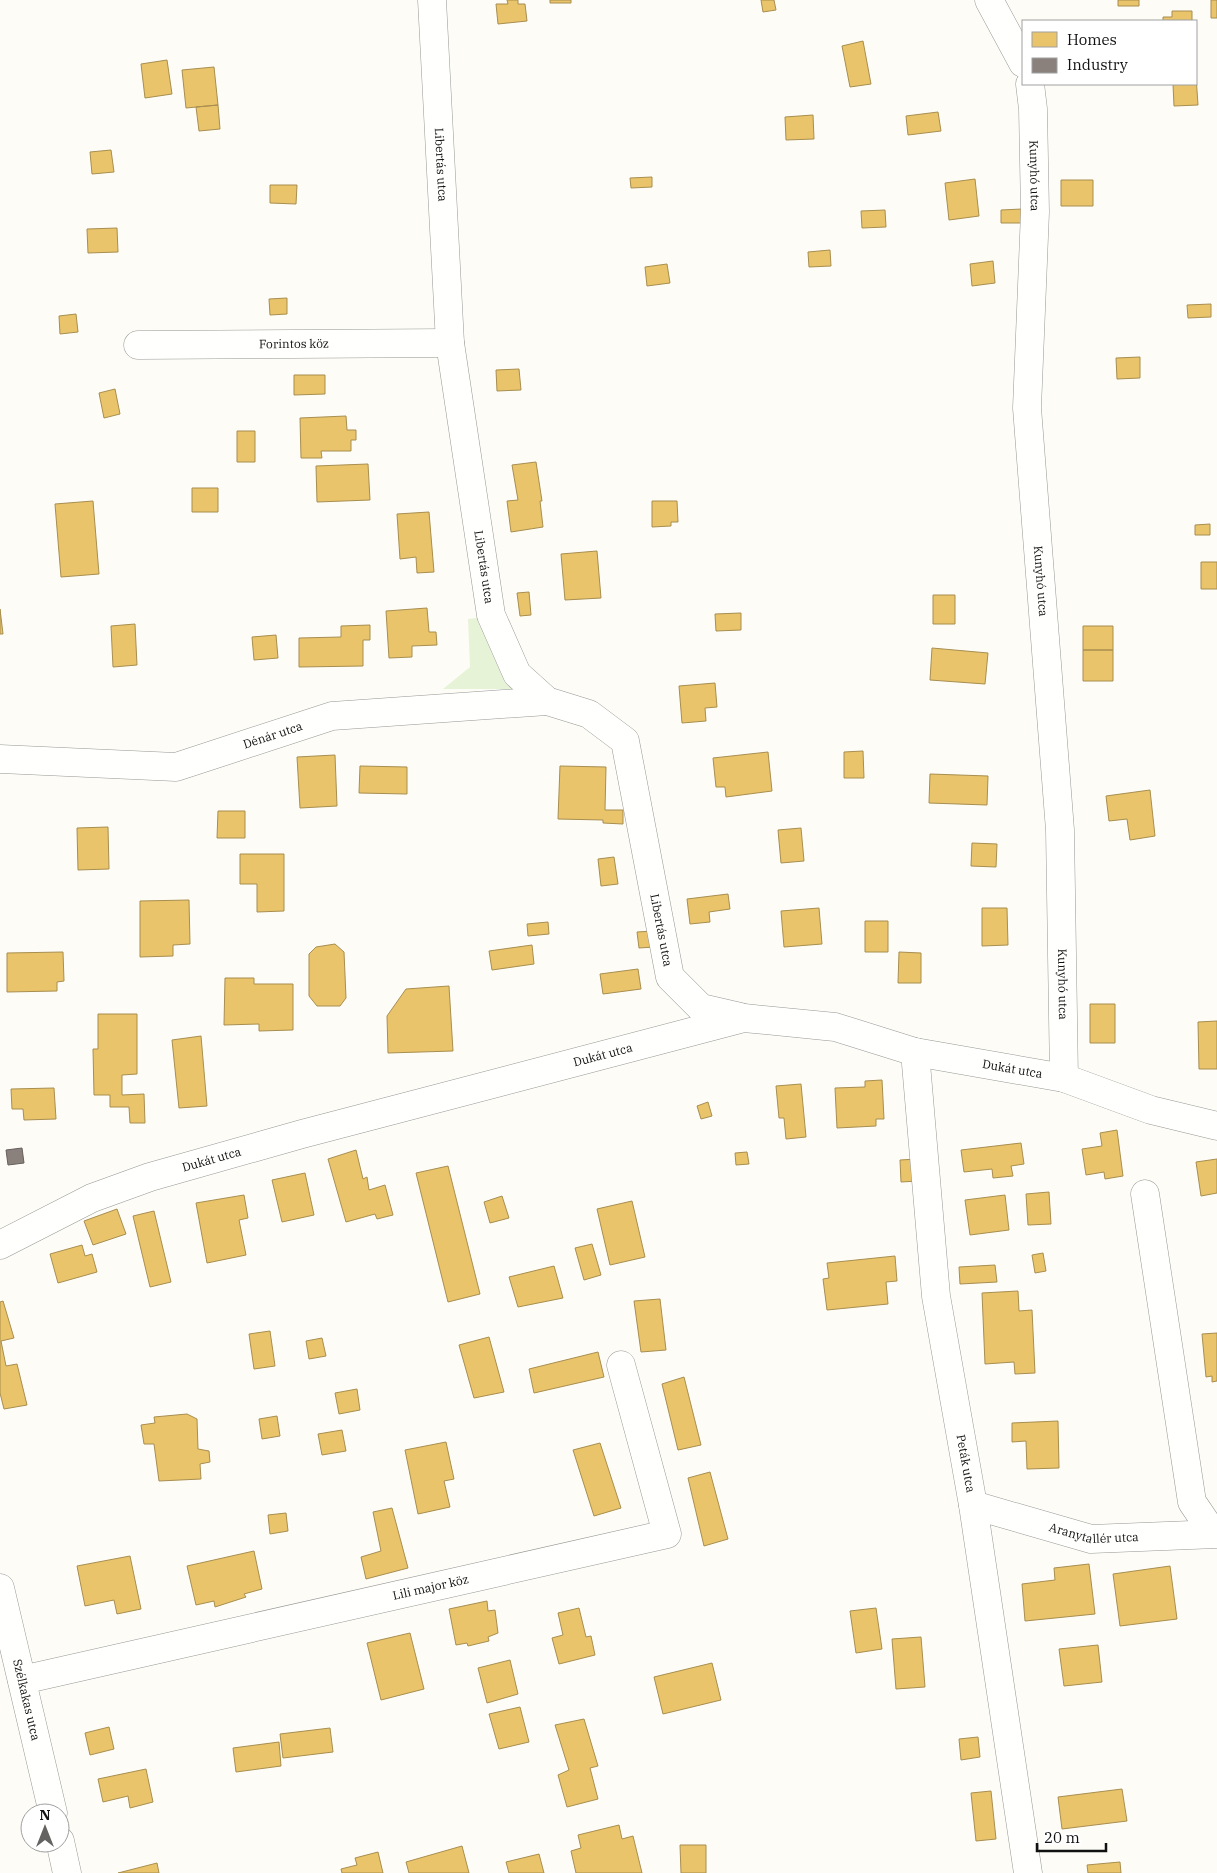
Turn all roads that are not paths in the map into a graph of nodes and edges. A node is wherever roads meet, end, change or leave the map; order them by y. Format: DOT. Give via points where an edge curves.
graph roads {
  1 [pos="432,0"];
  2 [pos="989,0"];
  3 [pos="1022,61"];
  4 [pos="1030,85"];
  5 [pos="450,343"];
  6 [pos="138,345"];
  7 [pos="547,701"];
  8 [pos="0,759"];
  9 [pos="744,1018"];
  10 [pos="915,1052"];
  11 [pos="1064,1078"];
  12 [pos="1217,1126"];
  13 [pos="1145,1194"];
  14 [pos="0,1245"];
  15 [pos="621,1365"];
  16 [pos="973,1505"];
  17 [pos="1215,1534"];
  18 [pos="0,1588"];
  19 [pos="22,1680"];
  20 [pos="51,1803"];
  21 [pos="63,1853"];
  22 [pos="67,1873"];
  23 [pos="1028,1873"];
  1 -- 5 [label="street, Libertás utca"];
  2 -- 3 [label="street"];
  4 -- 11 [label="street, Kunyhó utca" via="1035,212 1027,408 1060,830"];
  5 -- 6 [label="street, Forintos köz"];
  5 -- 7 [label="street, Libertás utca" via="491,615 517,674"];
  7 -- 8 [label="street, Dénár utca" via="332,716 176,767"];
  7 -- 9 [label="street, Libertás utca" via="589,714 625,741 670,978 701,1008"];
  9 -- 10 [label="street, Dukát utca" via="835,1026"];
  9 -- 14 [label="street, Dukát utca" via="150,1177 92,1198"];
  10 -- 11 [label="street, Dukát utca"];
  10 -- 16 [label="street, Peták utca" via="936,1296"];
  11 -- 12 [label="street, Dukát utca" via="1151,1110"];
  13 -- 17 [label="street" via="1192,1502"];
  15 -- 19 [label="street, Lili major köz" via="667,1534"];
  16 -- 17 [label="street, Aranytallér utca" via="1091,1539"];
  16 -- 23 [label="street, Peták utca"];
  18 -- 19 [label="street, Szélkakas utca"];
  19 -- 20 [label="street, Szélkakas utca"];
  21 -- 22 [label="street"];
}
